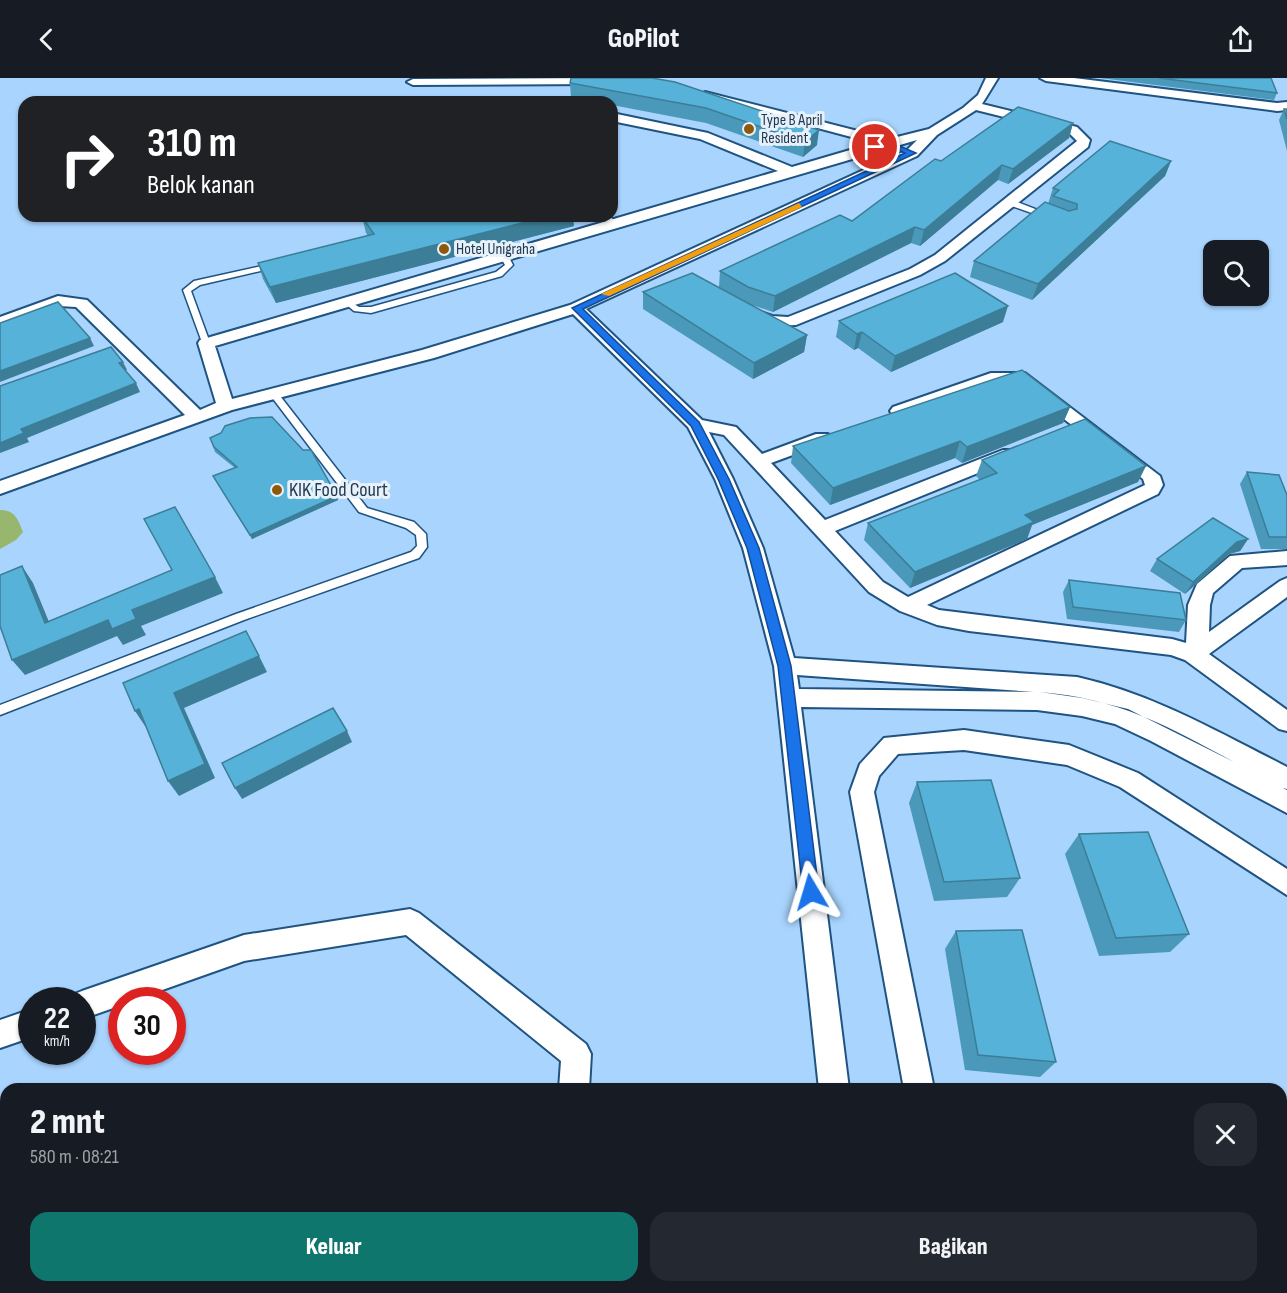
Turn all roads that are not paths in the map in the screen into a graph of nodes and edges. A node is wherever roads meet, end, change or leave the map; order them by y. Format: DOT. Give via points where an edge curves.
graph roads {
  1 [pos="992,78"];
  2 [pos="1046,78"];
  3 [pos="610,81"];
  4 [pos="413,82"];
  5 [pos="701,93"];
  6 [pos="975,106"];
  7 [pos="1287,106"];
  8 [pos="618,118"];
  9 [pos="932,132"];
  10 [pos="888,143"];
  11 [pos="912,153"];
  12 [pos="793,172"];
  13 [pos="1009,202"];
  14 [pos="618,218"];
  15 [pos="1057,219"];
  16 [pos="603,222"];
  17 [pos="287,262"];
  18 [pos="670,265"];
  19 [pos="689,276"];
  20 [pos="576,308"];
  21 [pos="747,310"];
  22 [pos="0,322"];
  23 [pos="206,343"];
  24 [pos="122,344"];
  25 [pos="100,352"];
  26 [pos="274,394"];
  27 [pos="226,406"];
  28 [pos="198,418"];
  29 [pos="878,419"];
  30 [pos="696,424"];
  31 [pos="1081,425"];
  32 [pos="1059,433"];
  33 [pos="834,434"];
  34 [pos="1027,447"];
  35 [pos="759,461"];
  36 [pos="0,488"];
  37 [pos="821,529"];
  38 [pos="1287,558"];
  39 [pos="1287,586"];
  40 [pos="907,606"];
  41 [pos="1195,652"];
  42 [pos="785,666"];
  43 [pos="788,698"];
  44 [pos="0,710"];
  45 [pos="1287,722"];
  46 [pos="1287,779"];
  47 [pos="1287,802"];
  48 [pos="1287,883"];
  49 [pos="96,1000"];
  50 [pos="18,1028"];
  51 [pos="0,1034"];
  52 [pos="574,1083"];
  53 [pos="833,1083"];
  54 [pos="918,1083"];
  1 -- 6 [label="street" via="985,96"];
  2 -- 7 [label="street"];
  3 -- 4 [label="street"];
  5 -- 10 [label="street"];
  6 -- 9 [label="street"];
  6 -- 13 [label="street" via="1073,130 1084,140"];
  8 -- 12 [label="street" via="704,136"];
  9 -- 10 [label="street"];
  9 -- 11 [label="street"];
  10 -- 11 [label="street"];
  10 -- 12 [label="street"];
  11 -- 18 [label="street"];
  12 -- 14 [label="street"];
  13 -- 15 [label="lane"];
  13 -- 21 [label="street" via="940,258 915,272 790,322 769,321"];
  16 -- 23 [label="street" via="504,256"];
  17 -- 23 [label="lane" via="197,283 187,290"];
  18 -- 19 [label="street"];
  18 -- 20 [label="street"];
  20 -- 26 [label="street" via="428,354"];
  20 -- 30 [label="street"];
  22 -- 24 [label="street" via="58,301 76,301"];
  23 -- 27 [label="street"];
  24 -- 25 [label="street"];
  24 -- 28 [label="street"];
  26 -- 27 [label="street"];
  26 -- 44 [label="lane" via="363,510 410,525 421,534 422,547 415,555 240,617"];
  27 -- 28 [label="street"];
  28 -- 36 [label="street"];
  29 -- 31 [label="street" via="996,377 1012,376 1019,377"];
  30 -- 35 [label="street" via="730,431"];
  30 -- 42 [label="street" via="753,548"];
  31 -- 32 [label="street"];
  31 -- 40 [label="street" via="1152,476 1151,490"];
  33 -- 35 [label="street"];
  34 -- 37 [label="street"];
  35 -- 37 [label="street"];
  37 -- 40 [label="street" via="876,587"];
  38 -- 41 [label="street" via="1238,561 1204,589 1198,605"];
  39 -- 41 [label="street"];
  40 -- 41 [label="street" via="969,623"];
  41 -- 45 [label="street"];
  42 -- 43 [label="street"];
  42 -- 46 [label="street" via="1104,691 1136,701"];
  43 -- 47 [label="street" via="1037,701 1082,707 1120,716 1159,734"];
  43 -- 53 [label="street"];
  48 -- 54 [label="street" via="1129,780 1069,755 964,740 892,745 869,771 862,792"];
  49 -- 52 [label="street" via="244,948 410,922 576,1054"];
  50 -- 51 [label="street"];
}
